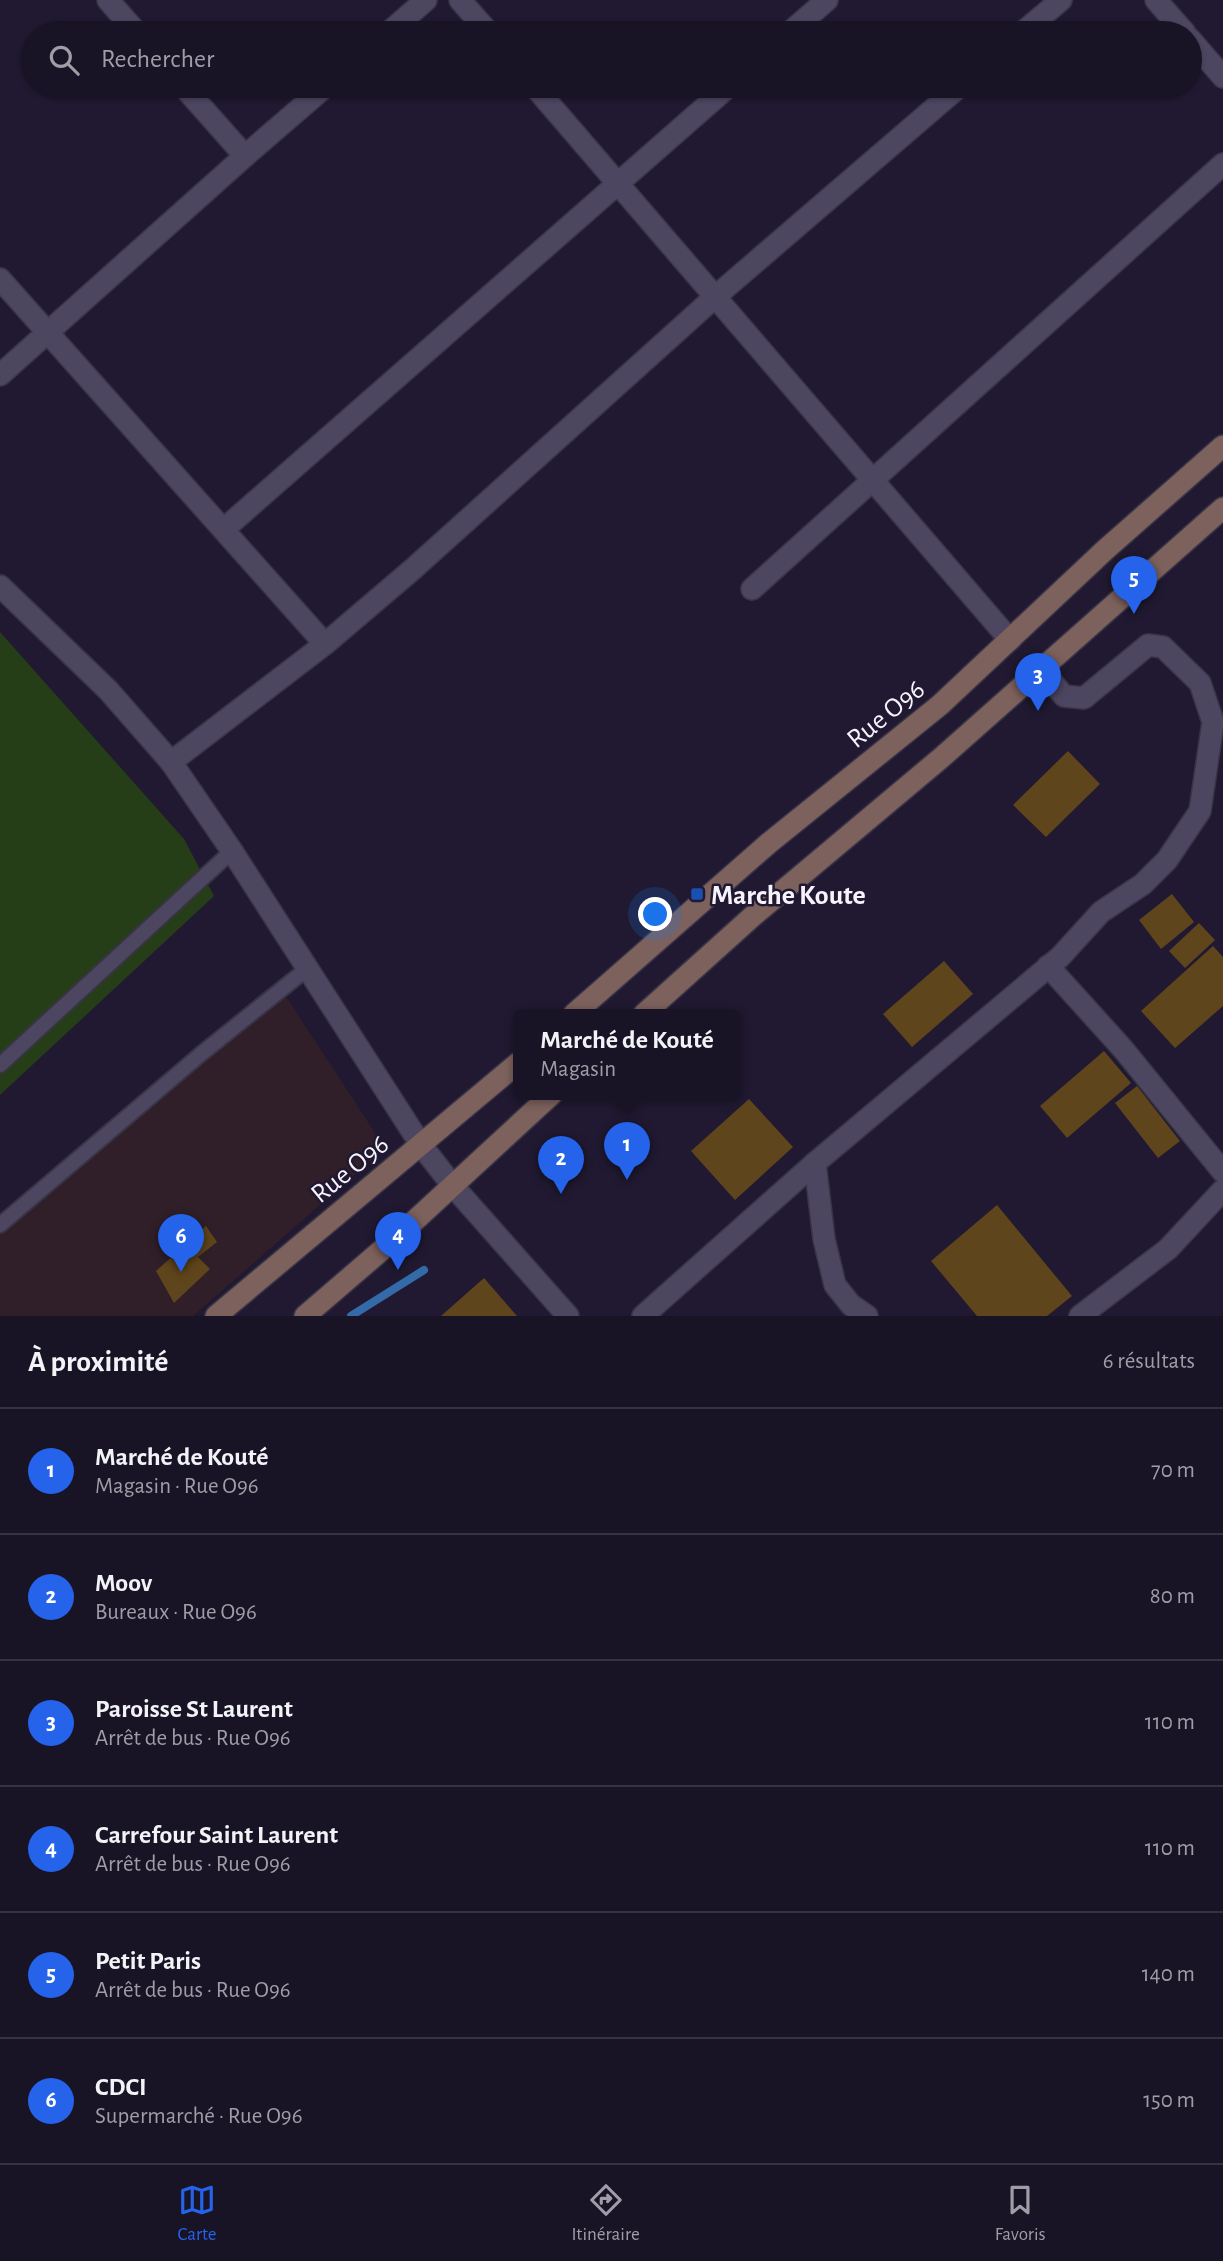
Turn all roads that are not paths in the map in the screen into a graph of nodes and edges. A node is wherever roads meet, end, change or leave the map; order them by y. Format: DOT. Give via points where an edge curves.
graph roads {
  1 [pos="108,0"];
  2 [pos="426,0"];
  3 [pos="460,0"];
  4 [pos="827,0"];
  5 [pos="1061,0"];
  6 [pos="1156,0"];
  7 [pos="126,21"];
  8 [pos="402,21"];
  9 [pos="478,21"];
  10 [pos="803,21"];
  11 [pos="1036,21"];
  12 [pos="1174,21"];
  13 [pos="1202,53"];
  14 [pos="1223,77"];
  15 [pos="194,98"];
  16 [pos="312,98"];
  17 [pos="544,98"];
  18 [pos="715,98"];
  19 [pos="946,98"];
  20 [pos="245,156"];
  21 [pos="1223,164"];
  22 [pos="618,182"];
  23 [pos="0,279"];
  24 [pos="716,296"];
  25 [pos="47,333"];
  26 [pos="0,375"];
  27 [pos="1223,446"];
  28 [pos="873,479"];
  29 [pos="1223,508"];
  30 [pos="224,529"];
  31 [pos="0,586"];
  32 [pos="752,589"];
  33 [pos="1010,640"];
  34 [pos="325,644"];
  35 [pos="1040,668"];
  36 [pos="171,762"];
  37 [pos="232,850"];
  38 [pos="1048,966"];
  39 [pos="308,968"];
  40 [pos="580,1009"];
  41 [pos="650,1009"];
  42 [pos="0,1065"];
  43 [pos="513,1068"];
  44 [pos="546,1100"];
  45 [pos="421,1145"];
  46 [pos="814,1163"];
  47 [pos="1223,1172"];
  48 [pos="453,1186"];
  49 [pos="1223,1190"];
  50 [pos="0,1225"];
  51 [pos="215,1316"];
  52 [pos="305,1316"];
  53 [pos="568,1316"];
  54 [pos="643,1316"];
  55 [pos="867,1316"];
  56 [pos="1080,1316"];
  1 -- 7 [label="street"];
  2 -- 8 [label="street"];
  3 -- 9 [label="street"];
  4 -- 10 [label="street"];
  5 -- 11 [label="street"];
  6 -- 12 [label="street"];
  13 -- 14 [label="street"];
  15 -- 20 [label="street"];
  16 -- 20 [label="street"];
  17 -- 22 [label="street"];
  18 -- 22 [label="street"];
  19 -- 24 [label="street"];
  20 -- 25 [label="street"];
  21 -- 28 [label="street"];
  22 -- 24 [label="street"];
  22 -- 30 [label="street"];
  23 -- 25 [label="street"];
  24 -- 28 [label="street"];
  24 -- 34 [label="street"];
  25 -- 26 [label="street"];
  25 -- 30 [label="street"];
  27 -- 33 [label="main road, Rue O96"];
  28 -- 32 [label="street"];
  28 -- 33 [label="street"];
  29 -- 35 [label="main road"];
  30 -- 34 [label="street"];
  31 -- 36 [label="street" via="108,690"];
  33 -- 40 [label="main road, Rue O96" via="940,705 769,843"];
  34 -- 36 [label="street"];
  35 -- 38 [label="street" via="1064,696 1084,698 1148,645 1163,647 1200,683 1213,722 1200,811 1143,884 1101,912"];
  35 -- 41 [label="main road"];
  36 -- 37 [label="street"];
  37 -- 39 [label="street"];
  37 -- 42 [label="lane"];
  38 -- 46 [label="street"];
  38 -- 47 [label="street"];
  39 -- 45 [label="street"];
  39 -- 50 [label="lane"];
  43 -- 45 [label="main road, Rue O96"];
  44 -- 48 [label="main road"];
  45 -- 48 [label="street"];
  45 -- 51 [label="main road, Rue O96"];
  46 -- 54 [label="street"];
  46 -- 55 [label="street" via="835,1285"];
  48 -- 52 [label="main road"];
  48 -- 53 [label="street"];
  49 -- 56 [label="street" via="1168,1249"];
}
